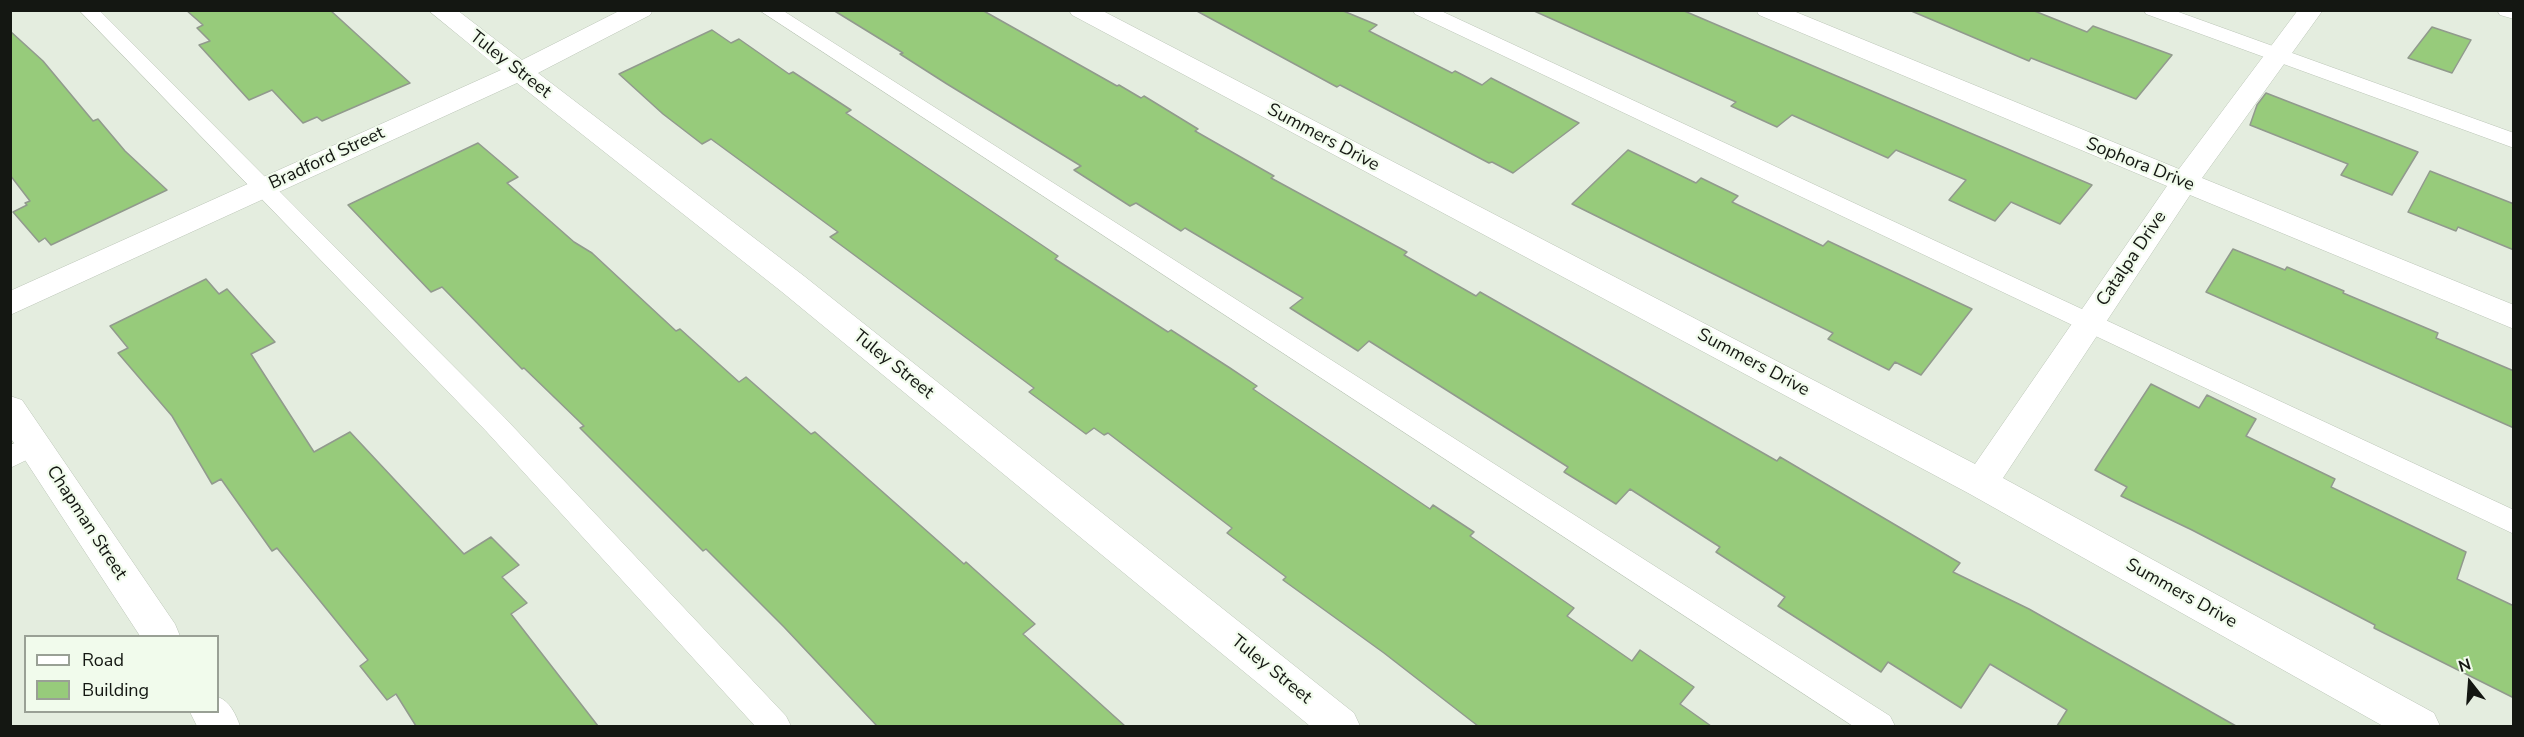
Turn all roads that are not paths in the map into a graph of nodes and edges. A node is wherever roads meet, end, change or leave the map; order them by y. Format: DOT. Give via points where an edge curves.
graph roads {
  1 [pos="88,10"];
  2 [pos="440,10"];
  3 [pos="641,10"];
  4 [pos="768,10"];
  5 [pos="1081,10"];
  6 [pos="1422,10"];
  7 [pos="1768,10"];
  8 [pos="2153,10"];
  9 [pos="2311,10"];
  10 [pos="2509,10"];
  11 [pos="2514,12"];
  12 [pos="2278,56"];
  13 [pos="519,72"];
  14 [pos="2514,141"];
  15 [pos="2182,183"];
  16 [pos="264,188"];
  17 [pos="10,304"];
  18 [pos="2514,318"];
  19 [pos="2089,323"];
  20 [pos="10,409"];
  21 [pos="22,452"];
  22 [pos="1981,483"];
  23 [pos="2514,524"];
  24 [pos="160,635"];
  25 [pos="211,713"];
  26 [pos="220,726"];
  27 [pos="775,726"];
  28 [pos="1340,726"];
  29 [pos="1879,726"];
  30 [pos="2420,726"];
  1 -- 16 [label="lane"];
  2 -- 13 [label="street, Tuley Street"];
  3 -- 13 [label="street, Bradford Street"];
  4 -- 29 [label="lane"];
  5 -- 22 [label="street, Summers Drive"];
  6 -- 19 [label="lane"];
  7 -- 15 [label="street, Sophora Drive"];
  8 -- 12 [label="lane"];
  9 -- 12 [label="street, Catalpa Drive"];
  10 -- 11 [label="street"];
  12 -- 14 [label="lane"];
  12 -- 15 [label="street, Catalpa Drive"];
  13 -- 16 [label="street, Bradford Street"];
  13 -- 28 [label="street, Tuley Street" via="793,284"];
  15 -- 18 [label="street, Sophora Drive"];
  15 -- 19 [label="street, Catalpa Drive"];
  16 -- 17 [label="street, Bradford Street"];
  16 -- 27 [label="lane" via="495,424"];
  19 -- 22 [label="street, Catalpa Drive"];
  19 -- 23 [label="lane"];
  20 -- 21 [label="street, Chapman Street"];
  21 -- 24 [label="street, Chapman Street"];
  22 -- 30 [label="street, Summers Drive"];
  25 -- 26 [label="street"];
}
